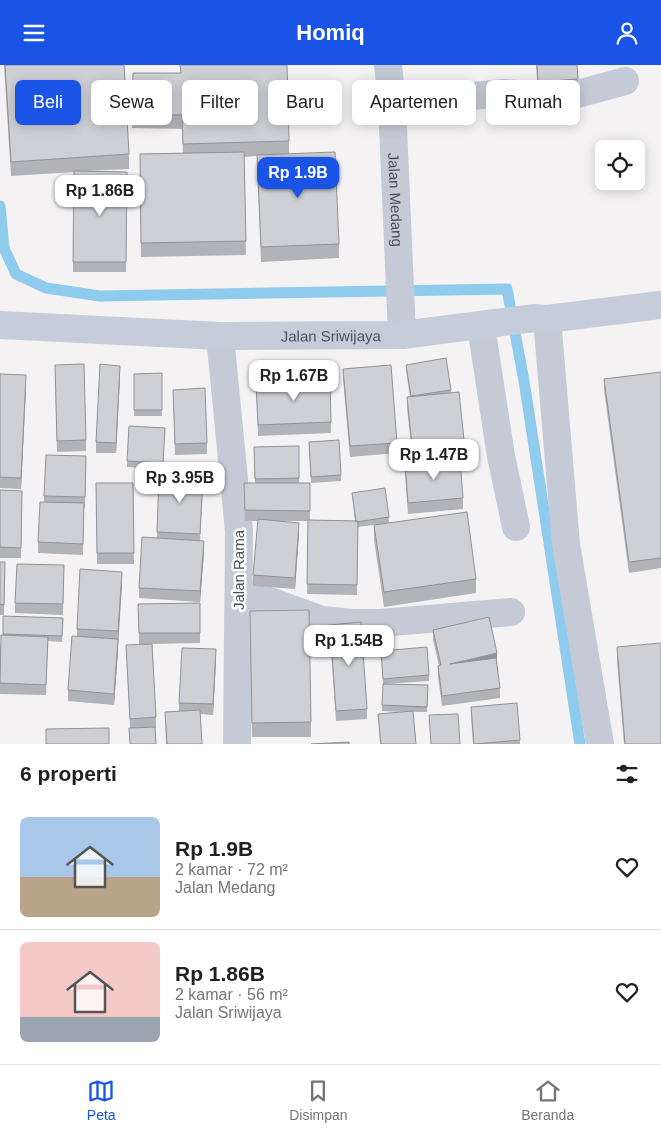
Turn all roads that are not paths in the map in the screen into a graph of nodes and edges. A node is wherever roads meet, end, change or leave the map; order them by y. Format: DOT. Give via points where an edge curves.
graph roads {
  1 [pos="388,65"];
  2 [pos="390,80"];
  3 [pos="625,81"];
  4 [pos="476,96"];
  5 [pos="393,125"];
  6 [pos="661,305"];
  7 [pos="541,319"];
  8 [pos="0,325"];
  9 [pos="488,325"];
  10 [pos="402,335"];
  11 [pos="220,336"];
  12 [pos="516,527"];
  13 [pos="238,590"];
  14 [pos="511,612"];
  15 [pos="237,744"];
  16 [pos="600,744"];
  1 -- 2 [label="street, Jalan Medang"];
  3 -- 4 [label="street" via="563,99 504,93"];
  5 -- 10 [label="street, Jalan Medang"];
  6 -- 7 [label="main road, Jalan Sriwijaya"];
  7 -- 9 [label="main road, Jalan Sriwijaya"];
  7 -- 16 [label="street" via="566,544"];
  8 -- 11 [label="main road, Jalan Sriwijaya"];
  9 -- 10 [label="main road, Jalan Sriwijaya"];
  9 -- 12 [label="street" via="501,456"];
  10 -- 11 [label="main road, Jalan Sriwijaya"];
  11 -- 13 [label="street, Jalan Rama" via="239,531"];
  13 -- 14 [label="street" via="322,620 352,623"];
  13 -- 15 [label="street, Jalan Rama"];
}
